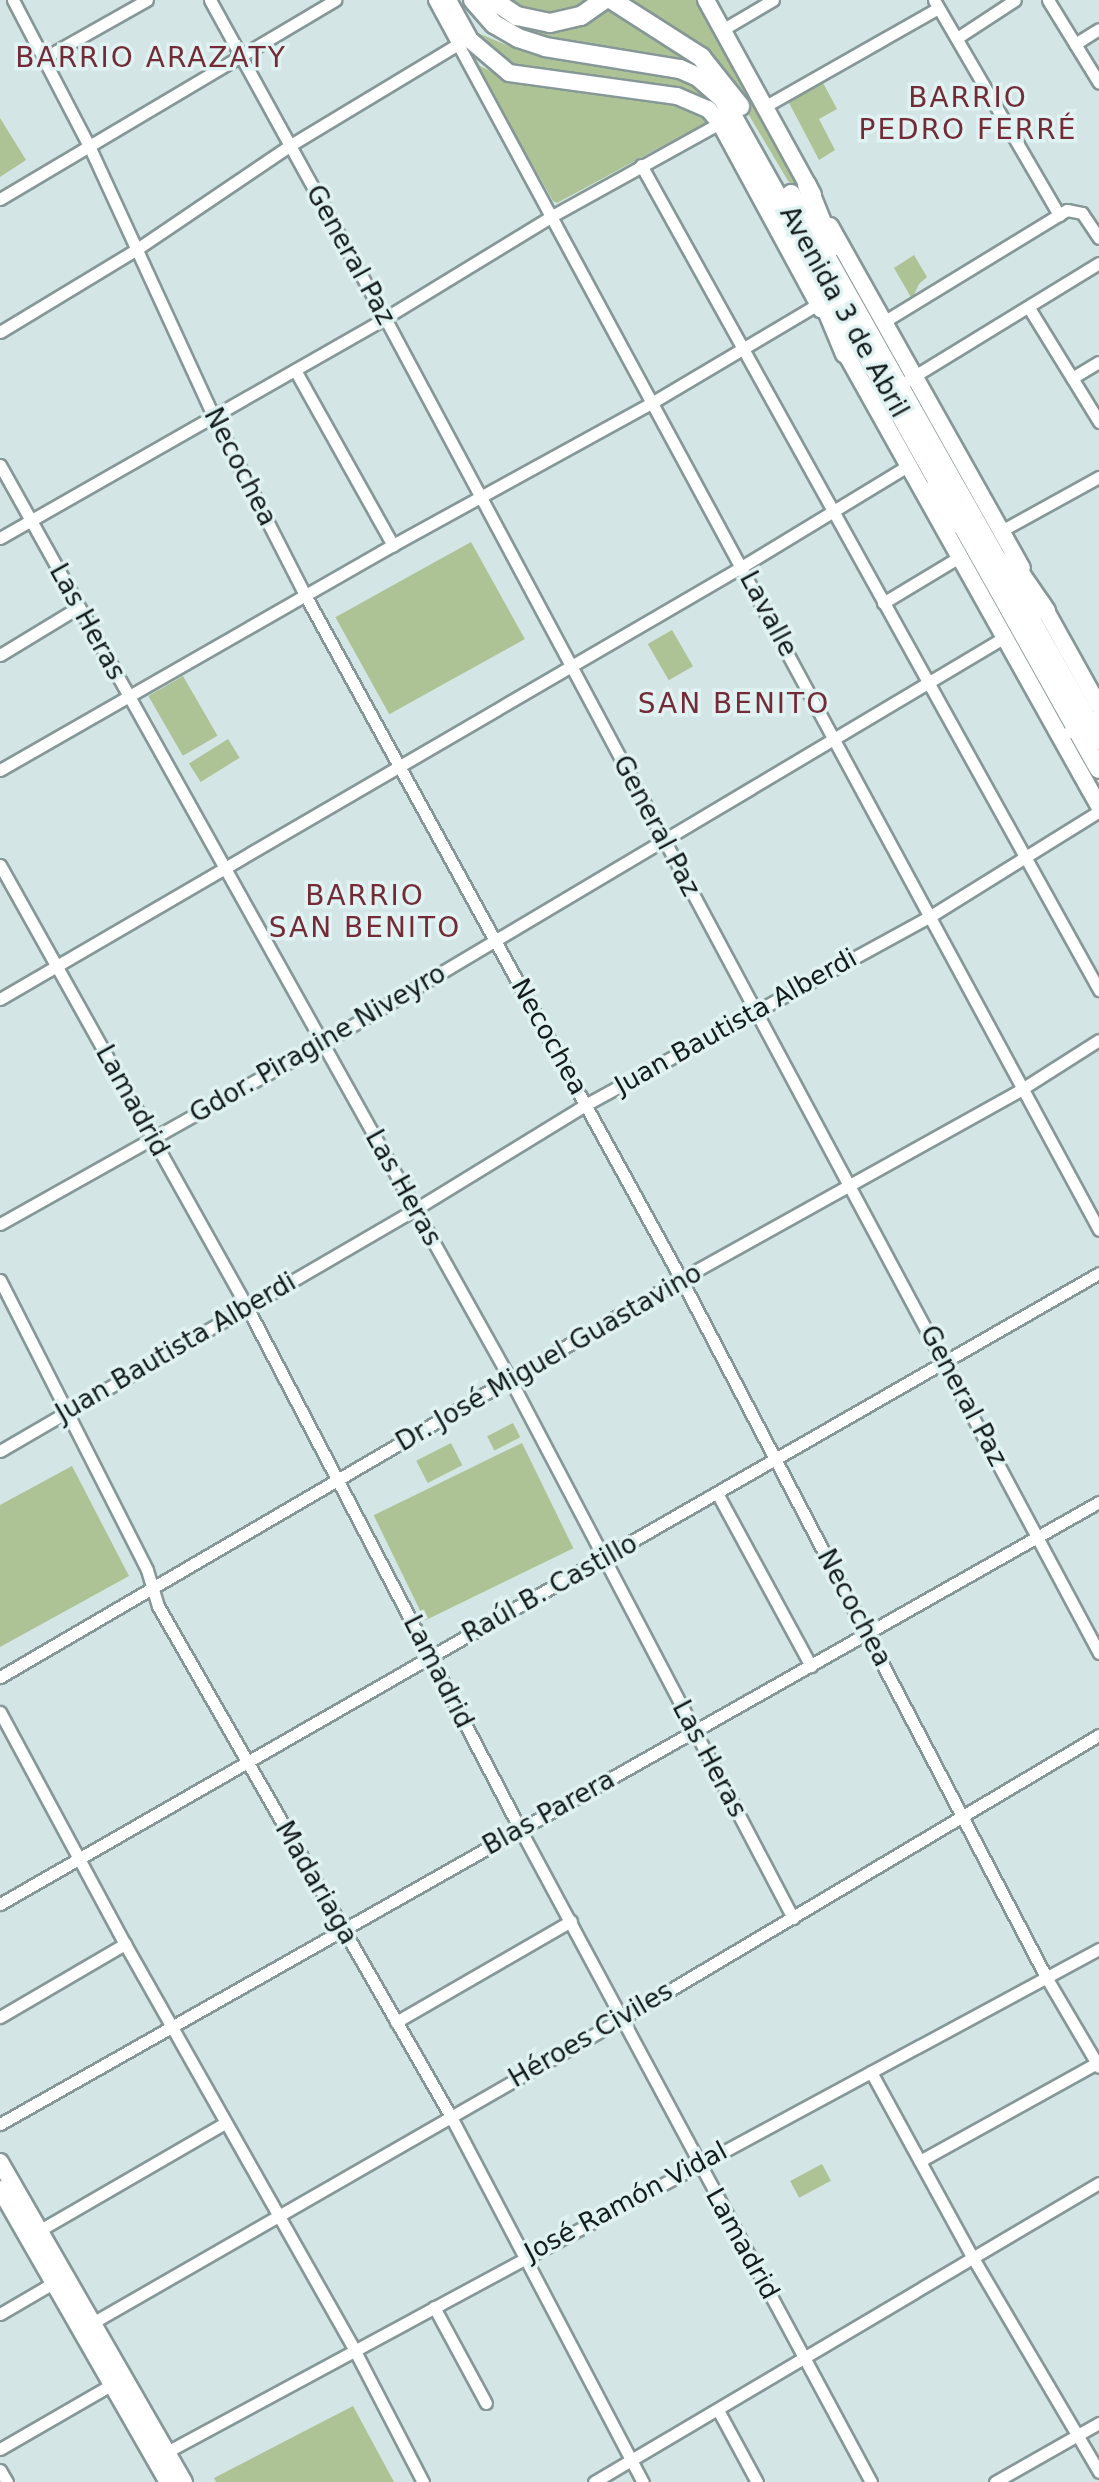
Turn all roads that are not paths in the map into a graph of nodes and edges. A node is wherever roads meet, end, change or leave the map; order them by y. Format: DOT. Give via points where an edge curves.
graph roads {
  1 [pos="13,0"];
  2 [pos="147,0"];
  3 [pos="210,0"];
  4 [pos="335,0"];
  5 [pos="434,0"];
  6 [pos="448,0"];
  7 [pos="473,0"];
  8 [pos="493,0"];
  9 [pos="606,0"];
  10 [pos="706,0"];
  11 [pos="773,0"];
  12 [pos="1015,0"];
  13 [pos="1048,0"];
  14 [pos="936,4"];
  15 [pos="1099,29"];
  16 [pos="722,30"];
  17 [pos="957,38"];
  18 [pos="458,44"];
  19 [pos="1075,44"];
  20 [pos="241,56"];
  21 [pos="44,58"];
  22 [pos="1099,83"];
  23 [pos="764,107"];
  24 [pos="720,123"];
  25 [pos="289,146"];
  26 [pos="90,148"];
  27 [pos="641,165"];
  28 [pos="764,172"];
  29 [pos="807,185"];
  30 [pos="0,199"];
  31 [pos="1059,215"];
  32 [pos="552,216"];
  33 [pos="1099,238"];
  34 [pos="137,249"];
  35 [pos="1099,263"];
  36 [pos="818,304"];
  37 [pos="1029,308"];
  38 [pos="385,318"];
  39 [pos="885,321"];
  40 [pos="0,332"];
  41 [pos="745,349"];
  42 [pos="845,354"];
  43 [pos="1099,362"];
  44 [pos="295,370"];
  45 [pos="1072,378"];
  46 [pos="895,386"];
  47 [pos="653,402"];
  48 [pos="214,417"];
  49 [pos="1099,422"];
  50 [pos="941,455"];
  51 [pos="0,465"];
  52 [pos="909,465"];
  53 [pos="1099,477"];
  54 [pos="925,491"];
  55 [pos="480,497"];
  56 [pos="833,512"];
  57 [pos="30,521"];
  58 [pos="1001,531"];
  59 [pos="0,538"];
  60 [pos="393,545"];
  61 [pos="961,556"];
  62 [pos="743,566"];
  63 [pos="305,595"];
  64 [pos="883,603"];
  65 [pos="79,607"];
  66 [pos="1046,611"];
  67 [pos="1023,630"];
  68 [pos="1005,637"];
  69 [pos="0,655"];
  70 [pos="571,667"];
  71 [pos="929,685"];
  72 [pos="128,695"];
  73 [pos="1084,721"];
  74 [pos="1099,740"];
  75 [pos="836,741"];
  76 [pos="398,766"];
  77 [pos="1099,769"];
  78 [pos="0,770"];
  79 [pos="1099,808"];
  80 [pos="665,841"];
  81 [pos="1026,859"];
  82 [pos="0,865"];
  83 [pos="224,867"];
  84 [pos="929,917"];
  85 [pos="496,941"];
  86 [pos="57,966"];
  87 [pos="1099,990"];
  88 [pos="0,999"];
  89 [pos="755,1010"];
  90 [pos="1099,1040"];
  91 [pos="323,1043"];
  92 [pos="1022,1089"];
  93 [pos="587,1104"];
  94 [pos="153,1139"];
  95 [pos="848,1186"];
  96 [pos="414,1210"];
  97 [pos="0,1224"];
  98 [pos="1099,1230"];
  99 [pos="1099,1273"];
  100 [pos="681,1279"];
  101 [pos="0,1280"];
  102 [pos="247,1307"];
  103 [pos="944,1359"];
  104 [pos="510,1379"];
  105 [pos="66,1412"];
  106 [pos="0,1451"];
  107 [pos="776,1459"];
  108 [pos="340,1481"];
  109 [pos="717,1493"];
  110 [pos="1099,1502"];
  111 [pos="1038,1537"];
  112 [pos="604,1559"];
  113 [pos="152,1588"];
  114 [pos="868,1634"];
  115 [pos="1099,1653"];
  116 [pos="429,1657"];
  117 [pos="811,1666"];
  118 [pos="0,1677"];
  119 [pos="0,1712"];
  120 [pos="694,1732"];
  121 [pos="1099,1735"];
  122 [pos="245,1762"];
  123 [pos="964,1818"];
  124 [pos="520,1829"];
  125 [pos="79,1860"];
  126 [pos="0,1904"];
  127 [pos="793,1918"];
  128 [pos="571,1921"];
  129 [pos="344,1931"];
  130 [pos="125,1944"];
  131 [pos="1099,1949"];
  132 [pos="1046,1977"];
  133 [pos="0,2017"];
  134 [pos="623,2018"];
  135 [pos="396,2022"];
  136 [pos="173,2029"];
  137 [pos="1098,2065"];
  138 [pos="871,2072"];
  139 [pos="450,2115"];
  140 [pos="225,2123"];
  141 [pos="0,2124"];
  142 [pos="920,2161"];
  143 [pos="0,2162"];
  144 [pos="698,2163"];
  145 [pos="1099,2183"];
  146 [pos="0,2189"];
  147 [pos="279,2216"];
  148 [pos="34,2234"];
  149 [pos="524,2256"];
  150 [pos="973,2258"];
  151 [pos="53,2283"];
  152 [pos="434,2307"];
  153 [pos="0,2314"];
  154 [pos="85,2327"];
  155 [pos="355,2351"];
  156 [pos="805,2359"];
  157 [pos="118,2382"];
  158 [pos="486,2403"];
  159 [pos="718,2410"];
  160 [pos="1099,2423"];
  161 [pos="1078,2435"];
  162 [pos="0,2449"];
  163 [pos="161,2455"];
  164 [pos="631,2461"];
  165 [pos="0,2470"];
  166 [pos="1099,2472"];
  167 [pos="7,2482"];
  168 [pos="168,2482"];
  169 [pos="184,2482"];
  170 [pos="423,2482"];
  171 [pos="594,2482"];
  172 [pos="643,2482"];
  173 [pos="757,2482"];
  174 [pos="871,2482"];
  175 [pos="995,2482"];
  1 -- 21 [label="street, Necochea"];
  2 -- 21 [label="street"];
  3 -- 20 [label="street, General Paz"];
  4 -- 20 [label="street"];
  5 -- 18 [label="street, Lavalle"];
  6 -- 24 [label="main road" via="470,40 509,73 687,98"];
  7 -- 28 [label="highway, Avenida 3 de Abril" via="494,24 530,42 668,66 698,77 723,99"];
  8 -- 9 [label="highway" via="517,16 550,23 573,20"];
  9 -- 46 [label="highway, Avenida 3 de Abril" via="689,47 726,83"];
  10 -- 16 [label="main road, Avenida 3 de Abril"];
  11 -- 16 [label="street"];
  12 -- 17 [label="street"];
  13 -- 19 [label="street"];
  14 -- 17 [label="street"];
  14 -- 23 [label="street"];
  15 -- 19 [label="street"];
  16 -- 23 [label="main road, Avenida 3 de Abril"];
  17 -- 31 [label="street"];
  18 -- 25 [label="street"];
  18 -- 32 [label="street, Lavalle"];
  19 -- 22 [label="street"];
  20 -- 25 [label="street, General Paz"];
  20 -- 26 [label="street"];
  21 -- 26 [label="street, Necochea"];
  23 -- 29 [label="main road, Avenida 3 de Abril"];
  24 -- 27 [label="street"];
  24 -- 36 [label="main road, Avenida 3 de Abril"];
  25 -- 34 [label="street"];
  25 -- 38 [label="street, General Paz"];
  26 -- 30 [label="street"];
  26 -- 34 [label="street, Necochea"];
  27 -- 32 [label="street"];
  27 -- 41 [label="street"];
  28 -- 42 [label="highway"];
  28 -- 46 [label="highway, Avenida 3 de Abril"];
  29 -- 39 [label="main road, Avenida 3 de Abril"];
  29 -- 46 [label="highway"];
  31 -- 33 [label="street" via="1067,210 1082,213"];
  31 -- 39 [label="street"];
  32 -- 38 [label="street"];
  32 -- 47 [label="street, Lavalle"];
  34 -- 40 [label="street"];
  34 -- 48 [label="street, Necochea"];
  35 -- 37 [label="street"];
  36 -- 41 [label="street"];
  36 -- 42 [label="main road, Avenida 3 de Abril"];
  37 -- 45 [label="street"];
  37 -- 46 [label="street"];
  38 -- 44 [label="street"];
  38 -- 55 [label="street, General Paz"];
  39 -- 46 [label="main road, Avenida 3 de Abril"];
  41 -- 47 [label="street"];
  41 -- 56 [label="street"];
  42 -- 46 [label="main road, Avenida 3 de Abril"];
  43 -- 45 [label="street"];
  44 -- 48 [label="street"];
  44 -- 60 [label="street"];
  45 -- 49 [label="street"];
  46 -- 50 [label="highway, Avenida 3 de Abril"];
  46 -- 52 [label="main road, Avenida 3 de Abril"];
  46 -- 58 [label="main road, Avenida 3 de Abril"];
  46 -- 67 [label="highway, Avenida 3 de Abril"];
  47 -- 55 [label="street"];
  47 -- 62 [label="street, Lavalle"];
  48 -- 57 [label="street"];
  48 -- 63 [label="street, Necochea"];
  50 -- 66 [label="highway"];
  50 -- 73 [label="highway, Avenida 3 de Abril"];
  51 -- 57 [label="street, Las Heras"];
  52 -- 54 [label="main road, Avenida 3 de Abril"];
  52 -- 56 [label="street"];
  53 -- 58 [label="street"];
  54 -- 61 [label="main road, Avenida 3 de Abril"];
  54 -- 67 [label="highway" via="949,517"];
  55 -- 60 [label="street"];
  55 -- 70 [label="street, General Paz"];
  56 -- 62 [label="street"];
  56 -- 64 [label="street"];
  57 -- 59 [label="street"];
  57 -- 65 [label="street, Las Heras"];
  58 -- 66 [label="main road, Avenida 3 de Abril"];
  60 -- 63 [label="street"];
  61 -- 64 [label="street"];
  61 -- 68 [label="main road, Avenida 3 de Abril"];
  62 -- 70 [label="street"];
  62 -- 75 [label="street, Lavalle"];
  63 -- 72 [label="street"];
  63 -- 76 [label="street, Necochea"];
  64 -- 71 [label="street"];
  65 -- 69 [label="street"];
  65 -- 72 [label="street, Las Heras"];
  66 -- 73 [label="main road, Avenida 3 de Abril"];
  67 -- 73 [label="highway, Avenida 3 de Abril"];
  68 -- 71 [label="street, Gdor. Piragine Niveyro"];
  68 -- 73 [label="main road, Avenida 3 de Abril"];
  70 -- 76 [label="street"];
  70 -- 80 [label="street, General Paz"];
  71 -- 75 [label="street, Gdor. Piragine Niveyro"];
  71 -- 81 [label="street"];
  72 -- 78 [label="street"];
  72 -- 83 [label="street, Las Heras"];
  73 -- 74 [label="highway, Avenida 3 de Abril"];
  73 -- 77 [label="highway, Avenida 3 de Abril"];
  73 -- 79 [label="main road, Avenida 3 de Abril"];
  75 -- 80 [label="street, Gdor. Piragine Niveyro"];
  75 -- 84 [label="street, Lavalle"];
  76 -- 83 [label="street"];
  76 -- 85 [label="street, Necochea"];
  79 -- 81 [label="street, Juan Bautista Alberdi"];
  80 -- 85 [label="street, Gdor. Piragine Niveyro"];
  80 -- 89 [label="street, General Paz"];
  81 -- 84 [label="street, Juan Bautista Alberdi"];
  81 -- 87 [label="street"];
  82 -- 86 [label="street, Lamadrid"];
  83 -- 86 [label="street"];
  83 -- 91 [label="street, Las Heras"];
  84 -- 89 [label="street, Juan Bautista Alberdi"];
  84 -- 92 [label="street, Lavalle"];
  85 -- 91 [label="street, Gdor. Piragine Niveyro"];
  85 -- 93 [label="street, Necochea"];
  86 -- 88 [label="street"];
  86 -- 94 [label="street, Lamadrid"];
  89 -- 93 [label="street, Juan Bautista Alberdi"];
  89 -- 95 [label="street, General Paz"];
  90 -- 92 [label="street, Dr. José Miguel Guastavino"];
  91 -- 94 [label="street, Gdor. Piragine Niveyro"];
  91 -- 96 [label="street, Las Heras"];
  92 -- 95 [label="street, Dr. José Miguel Guastavino"];
  92 -- 98 [label="street, Lavalle"];
  93 -- 96 [label="street, Juan Bautista Alberdi"];
  93 -- 100 [label="street, Necochea"];
  94 -- 97 [label="street, Gdor. Piragine Niveyro"];
  94 -- 102 [label="street, Lamadrid"];
  95 -- 100 [label="street, Dr. José Miguel Guastavino"];
  95 -- 103 [label="street, General Paz"];
  96 -- 102 [label="street, Juan Bautista Alberdi"];
  96 -- 104 [label="street, Las Heras"];
  99 -- 103 [label="street, Raúl B. Castillo"];
  100 -- 104 [label="street, Dr. José Miguel Guastavino"];
  100 -- 107 [label="street, Necochea"];
  101 -- 105 [label="street, Madariaga"];
  102 -- 105 [label="street, Juan Bautista Alberdi"];
  102 -- 108 [label="street, Lamadrid"];
  103 -- 107 [label="street, Raúl B. Castillo"];
  103 -- 111 [label="street, General Paz"];
  104 -- 108 [label="street, Dr. José Miguel Guastavino"];
  104 -- 112 [label="street, Las Heras"];
  105 -- 106 [label="street, Juan Bautista Alberdi"];
  105 -- 113 [label="street, Madariaga"];
  107 -- 109 [label="street, Raúl B. Castillo"];
  107 -- 114 [label="street, Necochea"];
  108 -- 113 [label="street, Dr. José Miguel Guastavino"];
  108 -- 116 [label="street, Lamadrid"];
  109 -- 112 [label="street, Raúl B. Castillo"];
  109 -- 117 [label="street"];
  110 -- 111 [label="street, Blas Parera"];
  111 -- 114 [label="street, Blas Parera"];
  111 -- 115 [label="street, General Paz"];
  112 -- 116 [label="street, Raúl B. Castillo"];
  112 -- 120 [label="street, Las Heras"];
  113 -- 118 [label="street, Dr. José Miguel Guastavino"];
  113 -- 122 [label="street, Madariaga"];
  114 -- 117 [label="street, Blas Parera"];
  114 -- 123 [label="street, Necochea"];
  116 -- 122 [label="street, Raúl B. Castillo"];
  116 -- 124 [label="street, Lamadrid"];
  117 -- 120 [label="street, Blas Parera"];
  119 -- 125 [label="street"];
  120 -- 124 [label="street, Blas Parera"];
  120 -- 127 [label="street, Las Heras"];
  121 -- 123 [label="street, Héroes Civiles"];
  122 -- 125 [label="street, Raúl B. Castillo"];
  122 -- 129 [label="street, Madariaga"];
  123 -- 127 [label="street, Héroes Civiles"];
  123 -- 132 [label="street, Necochea"];
  124 -- 128 [label="street, Lamadrid"];
  124 -- 129 [label="street, Blas Parera"];
  125 -- 126 [label="street, Raúl B. Castillo"];
  125 -- 130 [label="street"];
  127 -- 134 [label="street, Héroes Civiles"];
  128 -- 134 [label="street, Lamadrid"];
  128 -- 135 [label="street"];
  129 -- 135 [label="street, Madariaga"];
  129 -- 136 [label="street, Blas Parera"];
  130 -- 133 [label="street"];
  130 -- 136 [label="street"];
  131 -- 132 [label="street, José Ramón Vidal"];
  132 -- 137 [label="street, Necochea"];
  132 -- 138 [label="street, José Ramón Vidal"];
  134 -- 139 [label="street, Héroes Civiles"];
  134 -- 144 [label="street, Lamadrid"];
  135 -- 139 [label="street, Madariaga"];
  136 -- 140 [label="street"];
  136 -- 141 [label="street, Blas Parera"];
  137 -- 142 [label="street"];
  138 -- 142 [label="street"];
  138 -- 144 [label="street, José Ramón Vidal"];
  139 -- 147 [label="street, Héroes Civiles"];
  139 -- 149 [label="street, Madariaga"];
  140 -- 147 [label="street"];
  140 -- 148 [label="street"];
  142 -- 150 [label="street"];
  143 -- 148 [label="main road"];
  144 -- 149 [label="street, José Ramón Vidal"];
  144 -- 156 [label="street, Lamadrid"];
  145 -- 150 [label="street"];
  146 -- 148 [label="main road"];
  147 -- 154 [label="street, Héroes Civiles"];
  147 -- 155 [label="street"];
  148 -- 151 [label="main road"];
  148 -- 154 [label="main road"];
  149 -- 152 [label="street, José Ramón Vidal"];
  149 -- 164 [label="street, Madariaga"];
  150 -- 156 [label="street"];
  150 -- 161 [label="street"];
  151 -- 153 [label="street"];
  151 -- 154 [label="main road"];
  152 -- 155 [label="street, José Ramón Vidal"];
  152 -- 158 [label="street"];
  154 -- 157 [label="main road"];
  155 -- 163 [label="street, José Ramón Vidal"];
  155 -- 170 [label="street"];
  156 -- 159 [label="street"];
  156 -- 174 [label="street, Lamadrid"];
  157 -- 162 [label="street"];
  157 -- 163 [label="main road"];
  159 -- 164 [label="street"];
  159 -- 173 [label="street"];
  160 -- 161 [label="street"];
  161 -- 166 [label="street"];
  161 -- 175 [label="street"];
  163 -- 168 [label="main road"];
  163 -- 169 [label="main road"];
  164 -- 171 [label="street"];
  164 -- 172 [label="street, Madariaga"];
  165 -- 167 [label="street"];
}
